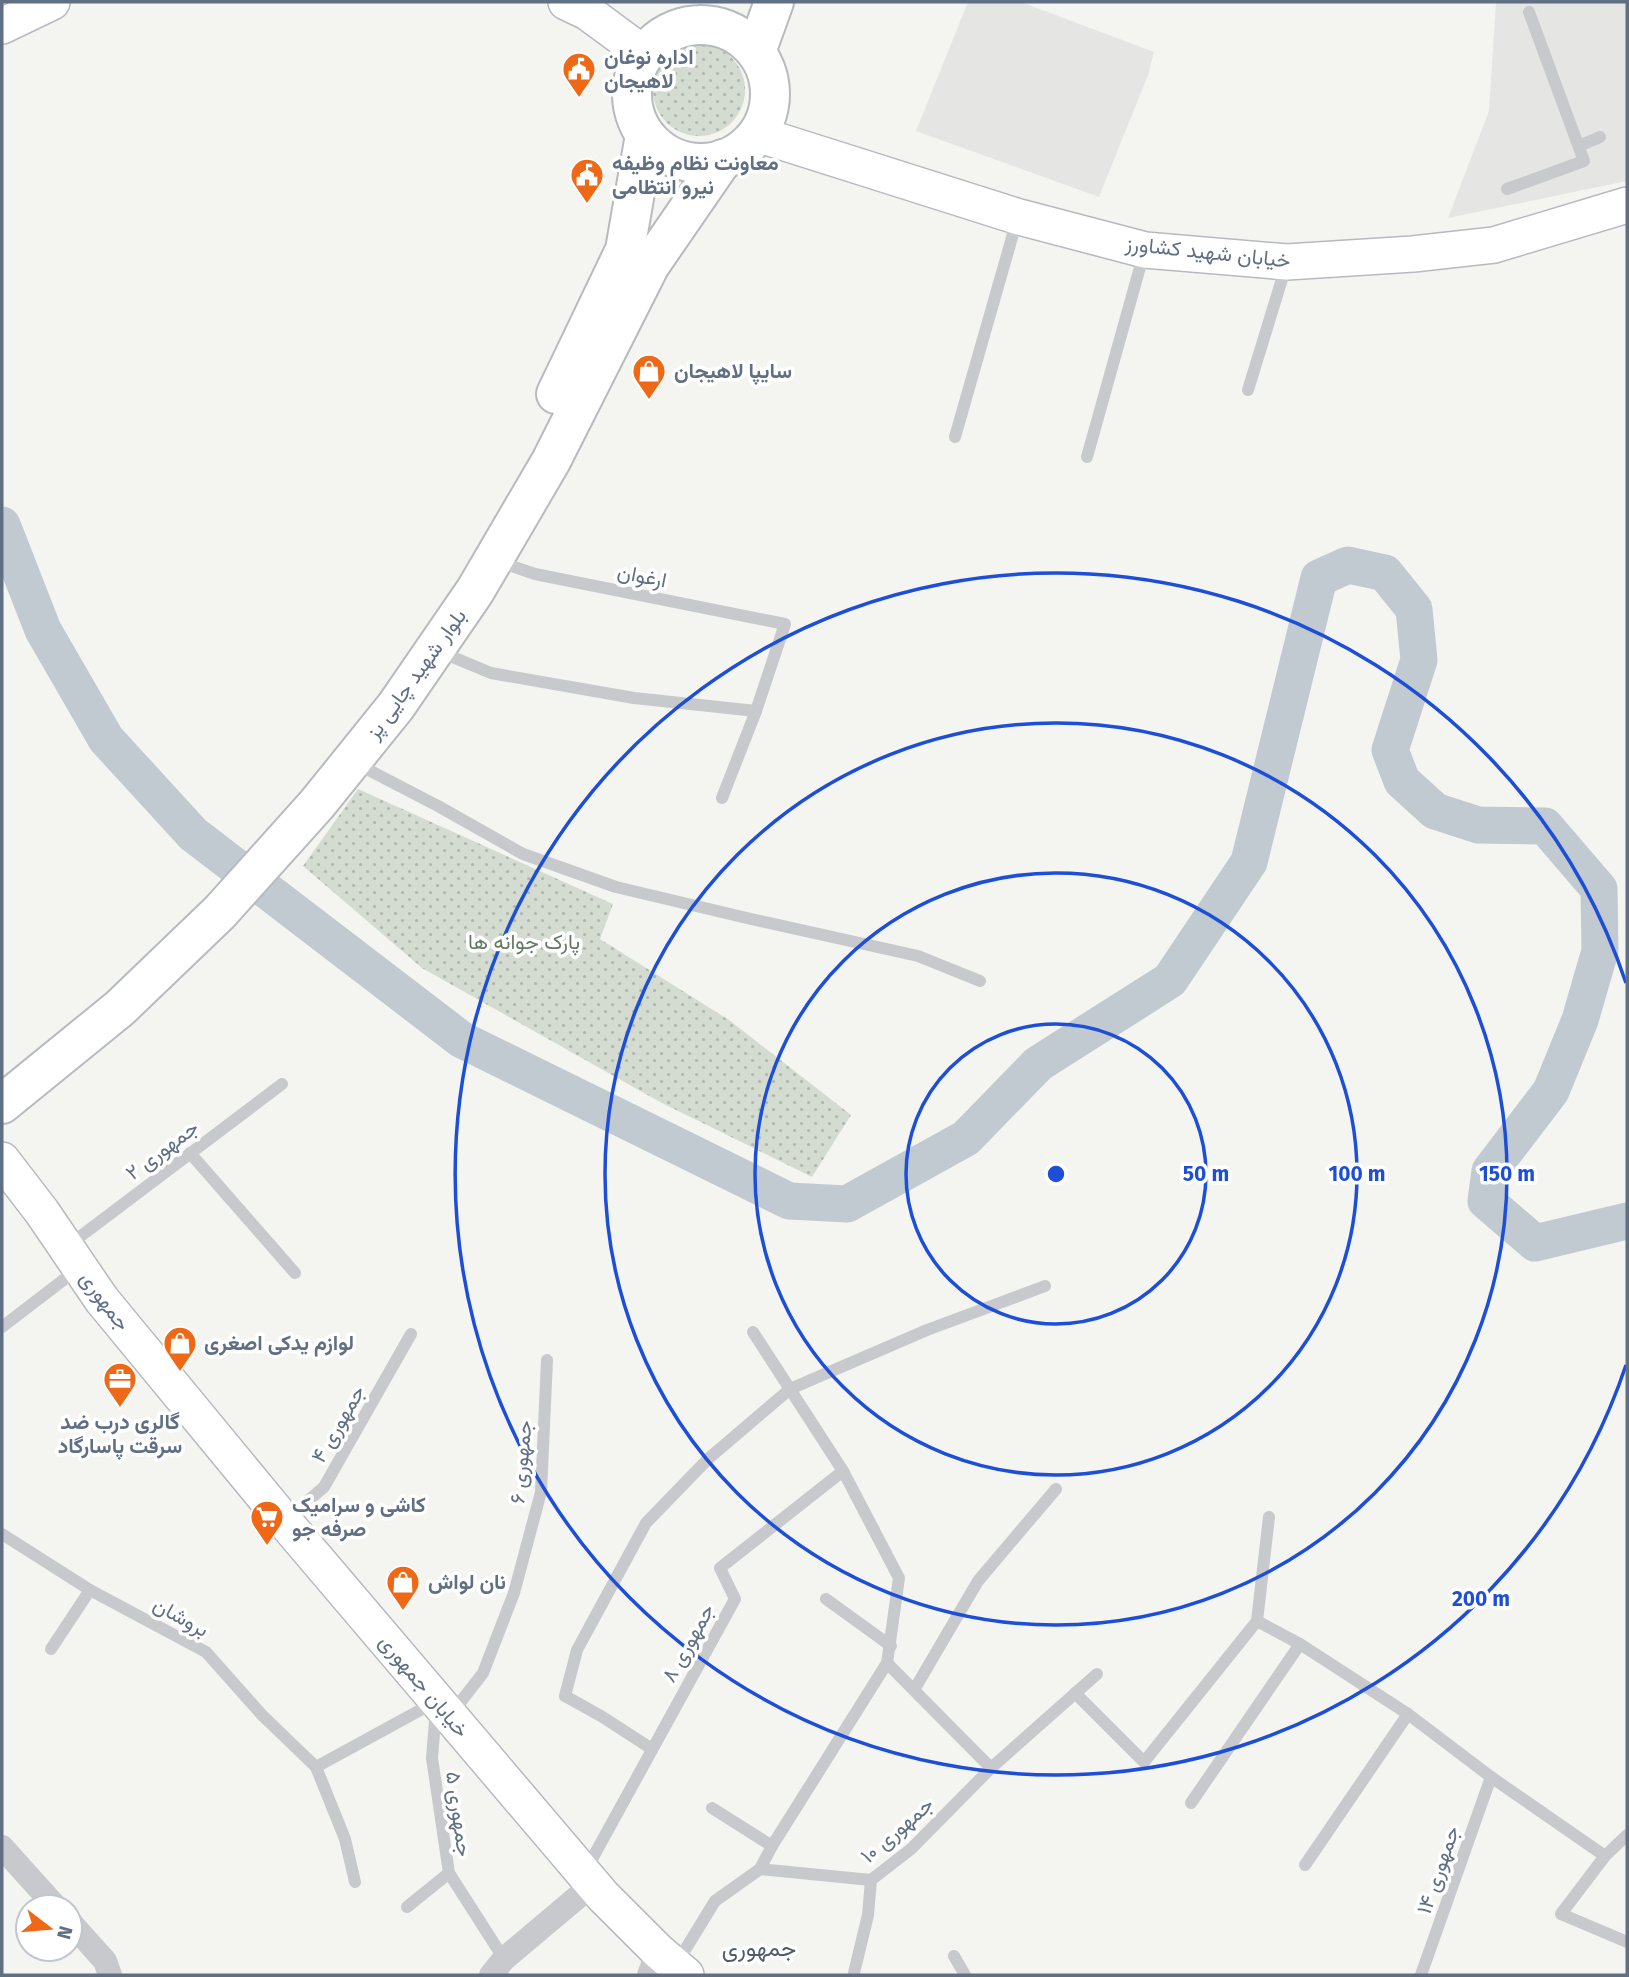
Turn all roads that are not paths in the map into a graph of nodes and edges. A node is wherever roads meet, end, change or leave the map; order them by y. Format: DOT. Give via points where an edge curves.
graph roads {
  1 [pos="16,2"];
  2 [pos="52,2"];
  3 [pos="566,2"];
  4 [pos="774,2"];
  5 [pos="2,6"];
  6 [pos="1529,12"];
  7 [pos="708,13"];
  8 [pos="2,26"];
  9 [pos="756,52"];
  10 [pos="644,54"];
  11 [pos="757,134"];
  12 [pos="645,135"];
  13 [pos="1600,138"];
  14 [pos="1579,146"];
  15 [pos="723,159"];
  16 [pos="1507,189"];
  17 [pos="1627,205"];
  18 [pos="1018,216"];
  19 [pos="1146,250"];
  20 [pos="1287,262"];
  21 [pos="1248,390"];
  22 [pos="954,437"];
  23 [pos="1087,457"];
  24 [pos="494,559"];
  25 [pos="435,649"];
  26 [pos="756,711"];
  27 [pos="351,761"];
  28 [pos="722,798"];
  29 [pos="275,833"];
  30 [pos="211,904"];
  31 [pos="980,981"];
  32 [pos="2,1073"];
  33 [pos="282,1084"];
  34 [pos="2,1104"];
  35 [pos="2,1135"];
  36 [pos="190,1153"];
  37 [pos="2,1160"];
  38 [pos="42,1212"];
  39 [pos="73,1257"];
  40 [pos="295,1273"];
  41 [pos="1045,1286"];
  42 [pos="2,1327"];
  43 [pos="752,1332"];
  44 [pos="411,1334"];
  45 [pos="547,1360"];
  46 [pos="173,1386"];
  47 [pos="790,1389"];
  48 [pos="843,1471"];
  49 [pos="1056,1489"];
  50 [pos="1269,1517"];
  51 [pos="285,1522"];
  52 [pos="2,1534"];
  53 [pos="90,1590"];
  54 [pos="826,1599"];
  55 [pos="1256,1621"];
  56 [pos="1300,1644"];
  57 [pos="891,1646"];
  58 [pos="51,1649"];
  59 [pos="887,1663"];
  60 [pos="1097,1674"];
  61 [pos="914,1690"];
  62 [pos="1075,1693"];
  63 [pos="443,1709"];
  64 [pos="1408,1714"];
  65 [pos="652,1749"];
  66 [pos="316,1767"];
  67 [pos="991,1768"];
  68 [pos="1491,1777"];
  69 [pos="1191,1803"];
  70 [pos="712,1808"];
  71 [pos="1627,1835"];
  72 [pos="772,1846"];
  73 [pos="2,1847"];
  74 [pos="1605,1856"];
  75 [pos="1305,1865"];
  76 [pos="760,1869"];
  77 [pos="449,1872"];
  78 [pos="589,1879"];
  79 [pos="871,1880"];
  80 [pos="355,1882"];
  81 [pos="43,1893"];
  82 [pos="407,1907"];
  83 [pos="84,1938"];
  84 [pos="1627,1942"];
  85 [pos="954,1956"];
  86 [pos="498,1967"];
  87 [pos="667,1967"];
  88 [pos="854,1973"];
  89 [pos="110,1975"];
  90 [pos="965,1975"];
  91 [pos="1421,1975"];
  1 -- 5 [label="main road"];
  2 -- 8 [label="main road"];
  3 -- 10 [label="main road"];
  4 -- 9 [label="main road"];
  6 -- 14 [label="lane"];
  7 -- 9 [label="main road"];
  7 -- 10 [label="main road" via="659,38"];
  9 -- 11 [label="main road" via="770,92 767,114"];
  10 -- 12 [label="main road" via="632,95 635,116"];
  11 -- 15 [label="main road"];
  11 -- 18 [label="main road, خیابان شهید کشاورز"];
  12 -- 15 [label="main road" via="661,151 680,160 702,163"];
  12 -- 29 [label="main road, بلوار شهید چایی پز" via="625,250 529,450 454,578 376,692 298,788"];
  13 -- 14 [label="lane"];
  14 -- 16 [label="lane" via="1584,161"];
  15 -- 24 [label="main road, بلوار شهید چایی پز" via="650,265 551,461"];
  17 -- 20 [label="main road, خیابان شهید کشاورز" via="1494,244"];
  18 -- 19 [label="main road, خیابان شهید کشاورز"];
  18 -- 22 [label="lane"];
  19 -- 20 [label="main road, خیابان شهید کشاورز"];
  19 -- 23 [label="lane"];
  20 -- 21 [label="lane"];
  24 -- 25 [label="main road, بلوار شهید چایی پز"];
  24 -- 26 [label="lane, ارغوان" via="535,574 785,624"];
  25 -- 26 [label="lane" via="491,673 634,698"];
  25 -- 27 [label="main road, بلوار شهید چایی پز"];
  26 -- 28 [label="lane"];
  27 -- 29 [label="main road, بلوار شهید چایی پز"];
  27 -- 31 [label="lane" via="523,854 616,887 919,956"];
  29 -- 30 [label="main road, بلوار شهید چایی پز"];
  30 -- 32 [label="main road, بلوار شهید چایی پز"];
  30 -- 34 [label="main road, بلوار شهید چایی پز" via="120,1008"];
  33 -- 36 [label="lane, جمهوری ۲"];
  35 -- 38 [label="main road, جمهوری"];
  36 -- 39 [label="lane, جمهوری ۲"];
  36 -- 40 [label="lane"];
  37 -- 38 [label="main road, جمهوری"];
  38 -- 39 [label="main road, جمهوری"];
  39 -- 42 [label="lane, جمهوری ۲"];
  39 -- 46 [label="main road, جمهوری"];
  41 -- 47 [label="lane"];
  43 -- 47 [label="lane"];
  44 -- 51 [label="lane, جمهوری ۴" via="324,1488"];
  45 -- 63 [label="lane, جمهوری ۶" via="541,1492 514,1593 483,1673"];
  46 -- 51 [label="main road, خیابان جمهوری"];
  47 -- 48 [label="lane"];
  47 -- 65 [label="lane" via="708,1460 646,1523 578,1650 565,1696"];
  48 -- 57 [label="lane" via="899,1578"];
  48 -- 65 [label="lane, جمهوری ۸" via="720,1568 735,1599"];
  49 -- 61 [label="lane" via="978,1581"];
  50 -- 55 [label="lane"];
  51 -- 63 [label="main road, خیابان جمهوری"];
  52 -- 53 [label="lane, بروشان"];
  53 -- 58 [label="lane"];
  53 -- 66 [label="lane, بروشان" via="206,1652"];
  54 -- 57 [label="lane"];
  55 -- 56 [label="lane"];
  55 -- 62 [label="lane" via="1144,1762"];
  56 -- 64 [label="lane"];
  56 -- 69 [label="lane"];
  57 -- 59 [label="lane"];
  59 -- 61 [label="lane"];
  59 -- 72 [label="lane"];
  60 -- 62 [label="lane, جمهوری ۱۰"];
  61 -- 67 [label="lane"];
  62 -- 67 [label="lane, جمهوری ۱۰"];
  63 -- 66 [label="lane"];
  63 -- 77 [label="lane, جمهوری ۵" via="432,1758"];
  63 -- 78 [label="main road, خیابان جمهوری"];
  64 -- 68 [label="lane"];
  64 -- 75 [label="lane"];
  65 -- 78 [label="lane, جمهوری ۸"];
  66 -- 80 [label="lane" via="345,1839"];
  67 -- 79 [label="lane, جمهوری ۱۰" via="911,1849"];
  68 -- 74 [label="lane"];
  68 -- 91 [label="lane, جمهوری ۱۴"];
  70 -- 72 [label="lane"];
  71 -- 74 [label="lane"];
  72 -- 76 [label="lane"];
  73 -- 81 [label="street"];
  74 -- 84 [label="lane" via="1562,1914"];
  76 -- 79 [label="lane, جمهوری ۱۰"];
  76 -- 87 [label="lane" via="715,1901"];
  77 -- 82 [label="lane"];
  77 -- 86 [label="lane, جمهوری ۵"];
  78 -- 86 [label="street"];
  78 -- 87 [label="main road, خیابان جمهوری"];
  79 -- 88 [label="lane"];
  83 -- 89 [label="street" via="105,1961"];
  85 -- 90 [label="lane"];
}
